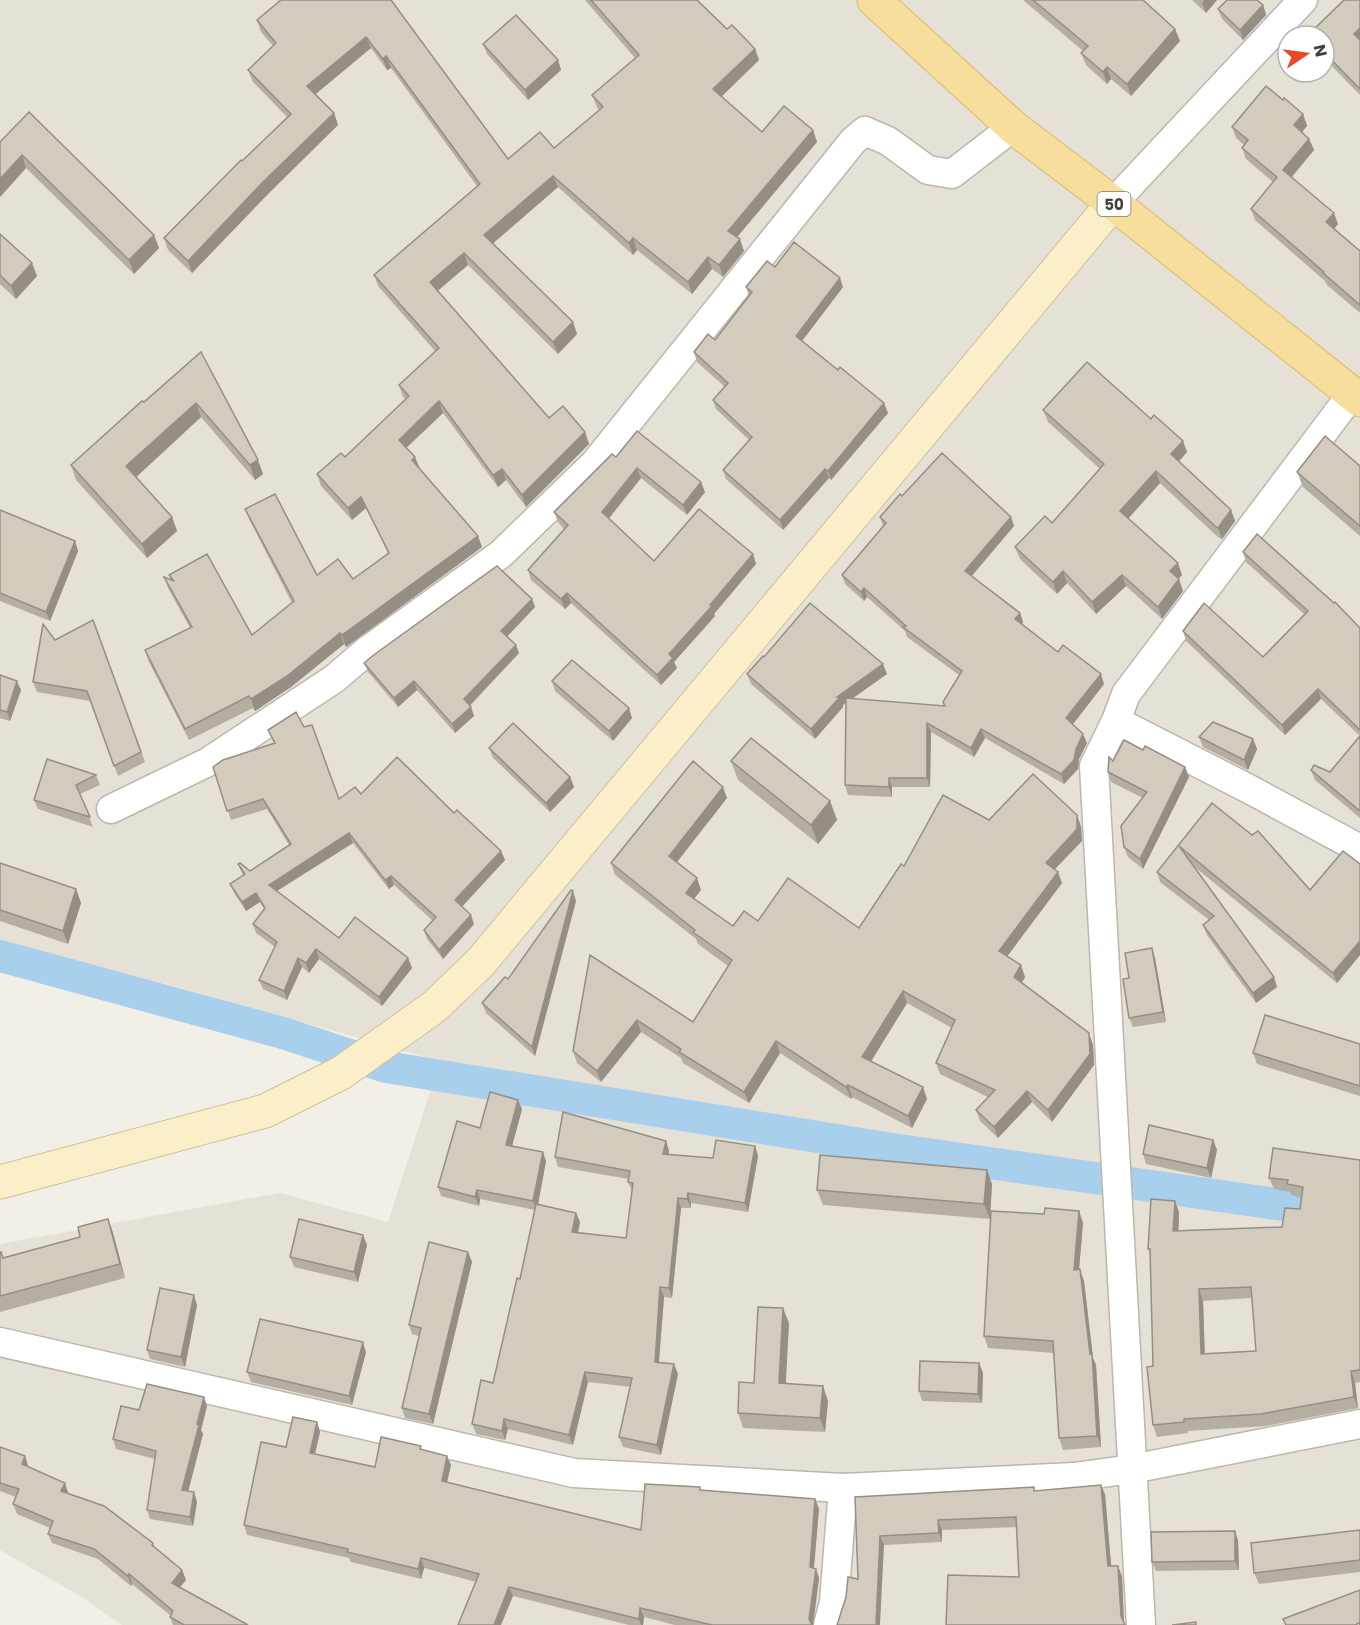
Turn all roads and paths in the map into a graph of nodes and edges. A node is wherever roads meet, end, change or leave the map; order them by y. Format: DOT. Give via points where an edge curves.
graph roads {
  1 [pos="873,0"];
  2 [pos="1303,0"];
  3 [pos="1014,127"];
  4 [pos="1113,204"];
  5 [pos="1356,397"];
  6 [pos="1116,721"];
  7 [pos="111,809"];
  8 [pos="1360,849"];
  9 [pos="0,1182"];
  10 [pos="0,1342"];
  11 [pos="1360,1424"];
  12 [pos="1131,1469"];
  13 [pos="843,1488"];
  14 [pos="828,1625"];
  15 [pos="1140,1625"];
  1 -- 3 [label="main road, 50"];
  2 -- 4 [label="street"];
  3 -- 4 [label="main road, 50"];
  3 -- 7 [label="street" via="952,174 928,170 888,141 865,131 595,463 501,554 334,679 208,762"];
  4 -- 5 [label="main road, 50"];
  4 -- 9 [label="main road" via="480,963 434,1007 341,1073 265,1111"];
  5 -- 6 [label="street" via="1126,694"];
  6 -- 8 [label="street"];
  6 -- 12 [label="street" via="1094,766"];
  10 -- 13 [label="street" via="574,1473"];
  11 -- 12 [label="street"];
  12 -- 13 [label="street" via="1074,1477"];
  12 -- 15 [label="street"];
  13 -- 14 [label="street" via="834,1602"];
}
